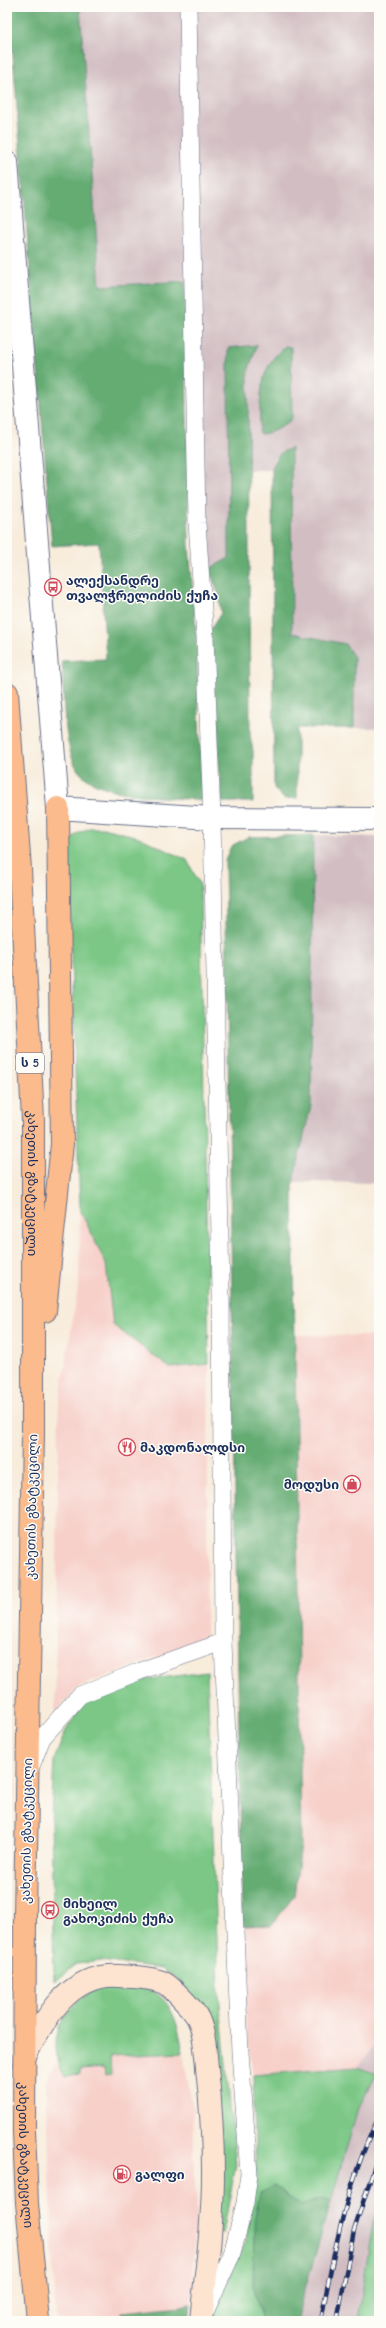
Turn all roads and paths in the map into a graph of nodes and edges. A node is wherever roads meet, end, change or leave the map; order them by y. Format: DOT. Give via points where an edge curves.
graph roads {
  1 [pos="188,7"];
  2 [pos="7,162"];
  3 [pos="7,693"];
  4 [pos="58,808"];
  5 [pos="212,818"];
  6 [pos="379,819"];
  7 [pos="32,1434"];
  8 [pos="223,1642"];
  9 [pos="26,1778"];
  10 [pos="25,2056"];
  11 [pos="38,2321"];
  12 [pos="201,2321"];
  1 -- 5 [label="street" via="197,523 206,637"];
  2 -- 4 [label="street"];
  3 -- 7 [label="highway, კახეთის გზატკეცილი / ს 5" via="20,869 33,1120"];
  4 -- 5 [label="street"];
  4 -- 7 [label="highway" via="62,1144"];
  5 -- 6 [label="street"];
  5 -- 8 [label="street" via="221,1276"];
  7 -- 9 [label="highway, კახეთის გზატკეცილი / ს 5"];
  8 -- 9 [label="street" via="140,1671 80,1696 42,1738"];
  8 -- 12 [label="street" via="240,2052 249,2174 245,2203 232,2254"];
  9 -- 10 [label="highway, კახეთის გზატკეცილი / ს 5"];
  10 -- 11 [label="highway, კახეთის გზატკეცილი / ს 5" via="24,2131 27,2203"];
  10 -- 12 [label="main road" via="54,2007 70,1990 92,1979 109,1975 164,1983 196,2016 205,2049 210,2091 211,2136 211,2221"];
}
